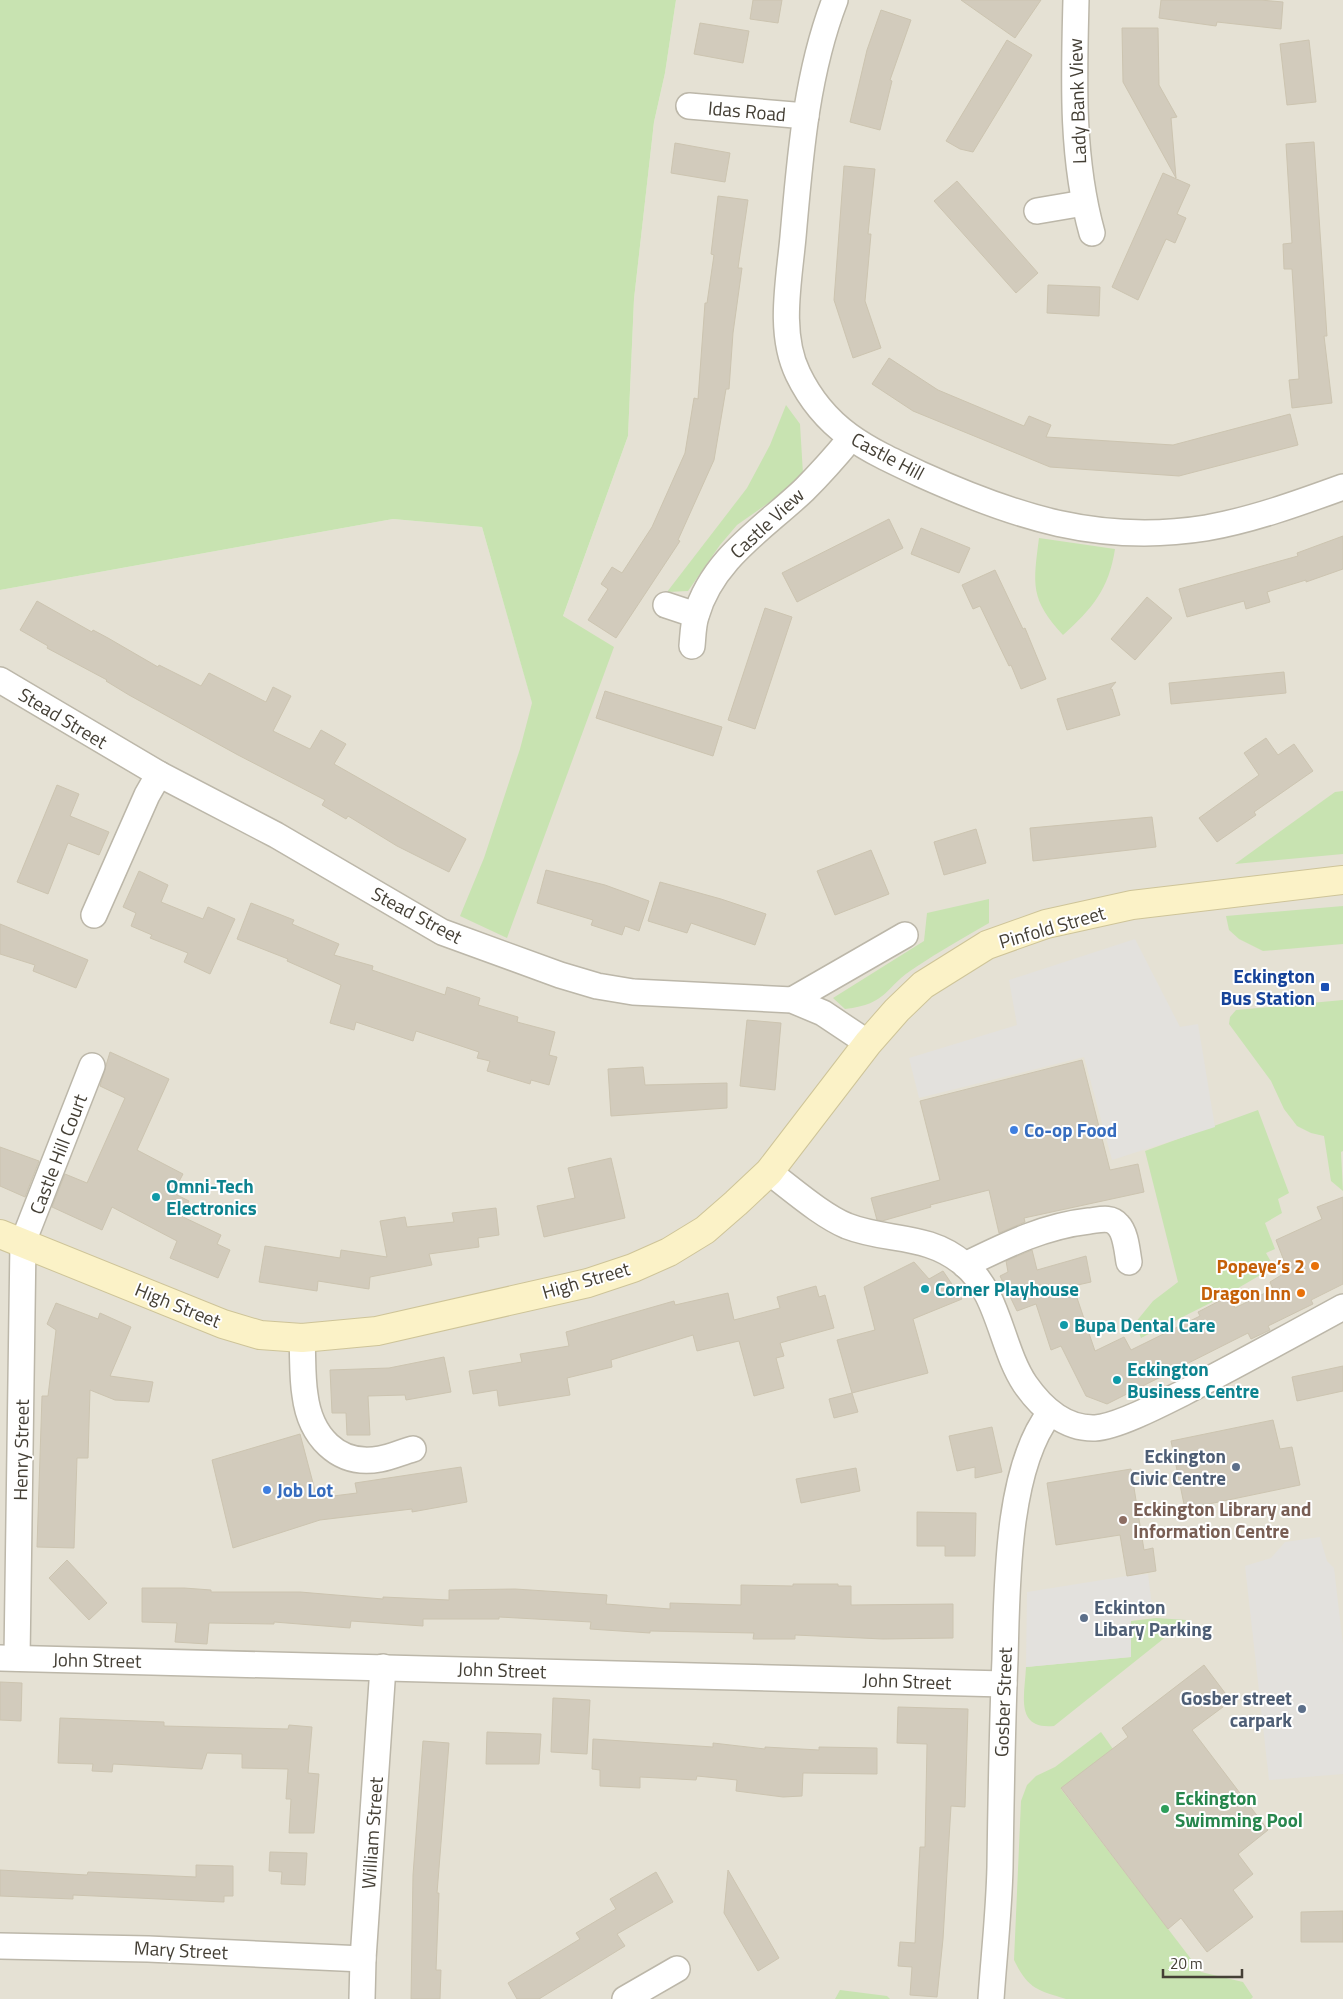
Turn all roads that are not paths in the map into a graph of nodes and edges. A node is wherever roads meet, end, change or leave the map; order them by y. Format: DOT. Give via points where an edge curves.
graph roads {
  1 [pos="835,0"];
  2 [pos="1076,0"];
  3 [pos="689,106"];
  4 [pos="806,116"];
  5 [pos="1084,203"];
  6 [pos="1037,211"];
  7 [pos="1092,233"];
  8 [pos="850,439"];
  9 [pos="1343,487"];
  10 [pos="666,605"];
  11 [pos="696,615"];
  12 [pos="692,646"];
  13 [pos="0,680"];
  14 [pos="159,774"];
  15 [pos="1343,880"];
  16 [pos="94,915"];
  17 [pos="905,935"];
  18 [pos="792,1000"];
  19 [pos="868,1043"];
  20 [pos="92,1066"];
  21 [pos="769,1172"];
  22 [pos="12,1238"];
  23 [pos="1129,1262"];
  24 [pos="965,1265"];
  25 [pos="1343,1307"];
  26 [pos="302,1338"];
  27 [pos="1050,1413"];
  28 [pos="413,1449"];
  29 [pos="8,1658"];
  30 [pos="383,1667"];
  31 [pos="1004,1684"];
  32 [pos="0,1946"];
  33 [pos="362,1959"];
  34 [pos="677,1969"];
  35 [pos="362,1999"];
  36 [pos="625,1999"];
  37 [pos="991,1999"];
  1 -- 4 [label="street, Castle Hill" via="818,56"];
  2 -- 5 [label="street, Lady Bank View" via="1076,149"];
  3 -- 4 [label="street, Idas Road"];
  4 -- 8 [label="street, Castle Hill" via="801,138 786,310 789,341 797,372 808,391 823,414"];
  5 -- 6 [label="street"];
  5 -- 7 [label="street, Lady Bank View"];
  8 -- 9 [label="street, Castle Hill" via="980,501 1079,528 1126,534 1207,528"];
  8 -- 11 [label="street, Castle View" via="804,490 728,558"];
  10 -- 11 [label="street"];
  11 -- 12 [label="street, Castle View"];
  13 -- 14 [label="street, Stead Street"];
  14 -- 16 [label="street" via="146,795"];
  14 -- 18 [label="street, Stead Street" via="276,835 442,932 522,962 597,986 634,992"];
  15 -- 19 [label="main road, Pinfold Street" via="1132,905 1025,931 987,945 923,985"];
  17 -- 18 [label="street"];
  18 -- 19 [label="street, Stead Street" via="823,1013"];
  19 -- 21 [label="main road, Pinfold Street"];
  20 -- 22 [label="street, Castle Hill Court"];
  21 -- 24 [label="street" via="845,1225 872,1234 927,1243 945,1250"];
  21 -- 26 [label="main road, High Street" via="705,1230 669,1252 633,1268 588,1283 377,1331"];
  22 -- 26 [label="main road, High Street" via="222,1324 260,1335"];
  22 -- 29 [label="street, Henry Street"];
  23 -- 24 [label="street" via="1123,1233 1118,1224 1107,1219 1061,1224 1022,1237"];
  24 -- 27 [label="street" via="980,1283 1021,1377"];
  25 -- 27 [label="street" via="1167,1401 1126,1419 1096,1428 1074,1425"];
  26 -- 28 [label="street" via="305,1397 314,1424 328,1446 339,1455 378,1460"];
  27 -- 31 [label="street, Gosber Street" via="1038,1428 1015,1508 1009,1563"];
  29 -- 30 [label="street, John Street"];
  30 -- 31 [label="street, John Street"];
  30 -- 33 [label="street, William Street"];
  31 -- 37 [label="street, Gosber Street" via="1000,1869"];
  32 -- 33 [label="street, Mary Street" via="138,1948"];
  33 -- 35 [label="street, William Street"];
  34 -- 36 [label="street"];
}
